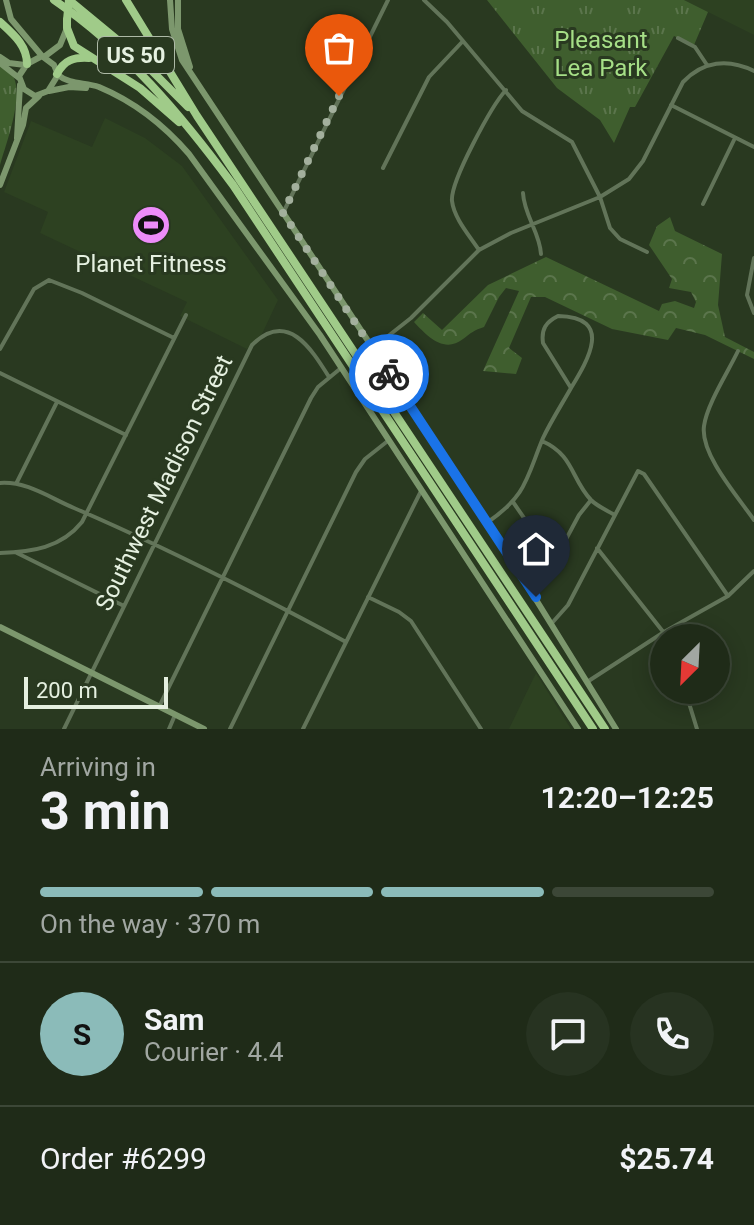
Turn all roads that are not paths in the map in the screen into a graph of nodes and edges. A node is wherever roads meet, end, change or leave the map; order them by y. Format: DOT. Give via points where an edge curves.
graph roads {
  1 [pos="6,0"];
  2 [pos="54,0"];
  3 [pos="69,0"];
  4 [pos="126,0"];
  5 [pos="170,0"];
  6 [pos="178,0"];
  7 [pos="388,0"];
  8 [pos="424,0"];
  9 [pos="0,22"];
  10 [pos="67,24"];
  11 [pos="678,38"];
  12 [pos="463,41"];
  13 [pos="43,56"];
  14 [pos="92,58"];
  15 [pos="0,60"];
  16 [pos="26,64"];
  17 [pos="707,65"];
  18 [pos="190,71"];
  19 [pos="754,71"];
  20 [pos="58,75"];
  21 [pos="20,82"];
  22 [pos="506,90"];
  23 [pos="48,91"];
  24 [pos="109,93"];
  25 [pos="39,96"];
  26 [pos="671,105"];
  27 [pos="197,116"];
  28 [pos="736,137"];
  29 [pos="17,138"];
  30 [pos="203,144"];
  31 [pos="754,147"];
  32 [pos="383,168"];
  33 [pos="0,185"];
  34 [pos="523,193"];
  35 [pos="600,197"];
  36 [pos="703,204"];
  37 [pos="283,213"];
  38 [pos="532,224"];
  39 [pos="479,250"];
  40 [pos="647,252"];
  41 [pos="541,254"];
  42 [pos="754,258"];
  43 [pos="754,313"];
  44 [pos="186,315"];
  45 [pos="175,338"];
  46 [pos="0,349"];
  47 [pos="373,349"];
  48 [pos="738,351"];
  49 [pos="341,368"];
  50 [pos="0,373"];
  51 [pos="329,377"];
  52 [pos="571,388"];
  53 [pos="57,401"];
  54 [pos="126,435"];
  55 [pos="389,440"];
  56 [pos="542,441"];
  57 [pos="17,482"];
  58 [pos="0,483"];
  59 [pos="422,490"];
  60 [pos="591,500"];
  61 [pos="513,502"];
  62 [pos="87,513"];
  63 [pos="613,514"];
  64 [pos="754,520"];
  65 [pos="488,522"];
  66 [pos="154,544"];
  67 [pos="597,548"];
  68 [pos="15,552"];
  69 [pos="0,553"];
  70 [pos="754,571"];
  71 [pos="222,578"];
  72 [pos="728,596"];
  73 [pos="368,597"];
  74 [pos="124,606"];
  75 [pos="287,610"];
  76 [pos="552,623"];
  77 [pos="658,624"];
  78 [pos="678,624"];
  79 [pos="0,627"];
  80 [pos="650,641"];
  81 [pos="346,642"];
  82 [pos="91,673"];
  83 [pos="585,683"];
  84 [pos="689,704"];
  85 [pos="159,707"];
  86 [pos="175,715"];
  87 [pos="64,729"];
  88 [pos="169,729"];
  89 [pos="204,729"];
  90 [pos="230,729"];
  91 [pos="303,729"];
  92 [pos="481,729"];
  93 [pos="578,729"];
  94 [pos="593,729"];
  95 [pos="605,729"];
  96 [pos="616,729"];
  97 [pos="697,729"];
  1 -- 13 [label="street" via="11,19"];
  2 -- 30 [label="highway, US 50" via="131,61"];
  3 -- 10 [label="highway, bridge"];
  3 -- 27 [label="highway, US 50" via="137,56"];
  4 -- 27 [label="highway"];
  5 -- 18 [label="street" via="176,43"];
  6 -- 18 [label="street" via="178,29"];
  7 -- 37 [label="street"];
  8 -- 12 [label="street"];
  9 -- 16 [label="highway" via="22,44"];
  10 -- 13 [label="street" via="60,45"];
  10 -- 14 [label="highway" via="74,46"];
  11 -- 17 [label="street" via="700,52"];
  12 -- 22 [label="street"];
  12 -- 32 [label="street" via="429,77"];
  13 -- 16 [label="street"];
  13 -- 20 [label="street"];
  14 -- 20 [label="highway" via="70,60"];
  14 -- 30 [label="highway" via="148,94"];
  15 -- 16 [label="street"];
  15 -- 21 [label="street"];
  16 -- 21 [label="street"];
  17 -- 19 [label="street" via="737,64"];
  17 -- 26 [label="street" via="683,82"];
  18 -- 37 [label="street"];
  20 -- 23 [label="street"];
  20 -- 24 [label="street"];
  21 -- 25 [label="street"];
  21 -- 29 [label="street"];
  22 -- 35 [label="street" via="522,111 572,142"];
  22 -- 39 [label="street" via="452,193 456,214"];
  23 -- 24 [label="street" via="75,87"];
  23 -- 25 [label="street"];
  24 -- 49 [label="street" via="157,121 189,154"];
  25 -- 29 [label="street" via="26,108"];
  26 -- 28 [label="street"];
  26 -- 35 [label="street" via="637,170"];
  27 -- 95 [label="highway, US 50"];
  28 -- 31 [label="street"];
  28 -- 36 [label="street"];
  29 -- 33 [label="street"];
  30 -- 94 [label="highway, US 50"];
  34 -- 38 [label="street"];
  35 -- 38 [label="street"];
  35 -- 40 [label="street" via="610,228"];
  37 -- 47 [label="street"];
  38 -- 39 [label="street"];
  38 -- 41 [label="street"];
  39 -- 47 [label="street"];
  42 -- 43 [label="street" via="747,295"];
  44 -- 45 [label="street"];
  45 -- 46 [label="street" via="49,280 34,289"];
  45 -- 54 [label="street"];
  47 -- 65 [label="street"];
  48 -- 64 [label="street" via="706,416 704,441"];
  49 -- 51 [label="street"];
  49 -- 55 [label="street"];
  50 -- 53 [label="street"];
  51 -- 66 [label="street, Southwest Madison Street" via="305,342 290,333 272,333 255,342"];
  51 -- 71 [label="street" via="311,398"];
  52 -- 52 [label="street" via="592,352 593,337 581,321 558,316 547,322 543,343"];
  52 -- 56 [label="street"];
  53 -- 54 [label="street"];
  53 -- 57 [label="street"];
  54 -- 62 [label="street"];
  55 -- 59 [label="street"];
  55 -- 75 [label="street" via="356,472"];
  56 -- 60 [label="street" via="567,460"];
  56 -- 61 [label="street" via="532,472"];
  57 -- 58 [label="street"];
  57 -- 62 [label="street"];
  59 -- 73 [label="street"];
  59 -- 93 [label="street"];
  60 -- 61 [label="street" via="564,543 551,549"];
  60 -- 63 [label="street"];
  61 -- 65 [label="street"];
  62 -- 66 [label="street"];
  62 -- 68 [label="street" via="59,542"];
  63 -- 67 [label="street"];
  63 -- 72 [label="street" via="638,471 644,474"];
  65 -- 76 [label="street"];
  66 -- 71 [label="street"];
  66 -- 74 [label="street, Southwest Madison Street"];
  67 -- 76 [label="street" via="568,605"];
  67 -- 77 [label="street"];
  68 -- 69 [label="street"];
  68 -- 74 [label="street"];
  70 -- 72 [label="street"];
  71 -- 75 [label="street"];
  71 -- 85 [label="street"];
  72 -- 78 [label="street"];
  73 -- 81 [label="street"];
  73 -- 92 [label="street" via="411,621"];
  74 -- 82 [label="street, Southwest Madison Street"];
  75 -- 81 [label="street"];
  75 -- 90 [label="street"];
  76 -- 83 [label="street"];
  79 -- 82 [label="street"];
  80 -- 83 [label="street"];
  81 -- 91 [label="street"];
  82 -- 85 [label="street"];
  82 -- 87 [label="street, Southwest Madison Street"];
  83 -- 96 [label="street"];
  84 -- 97 [label="street"];
  85 -- 86 [label="street"];
  86 -- 88 [label="street"];
  86 -- 89 [label="street"];
}
